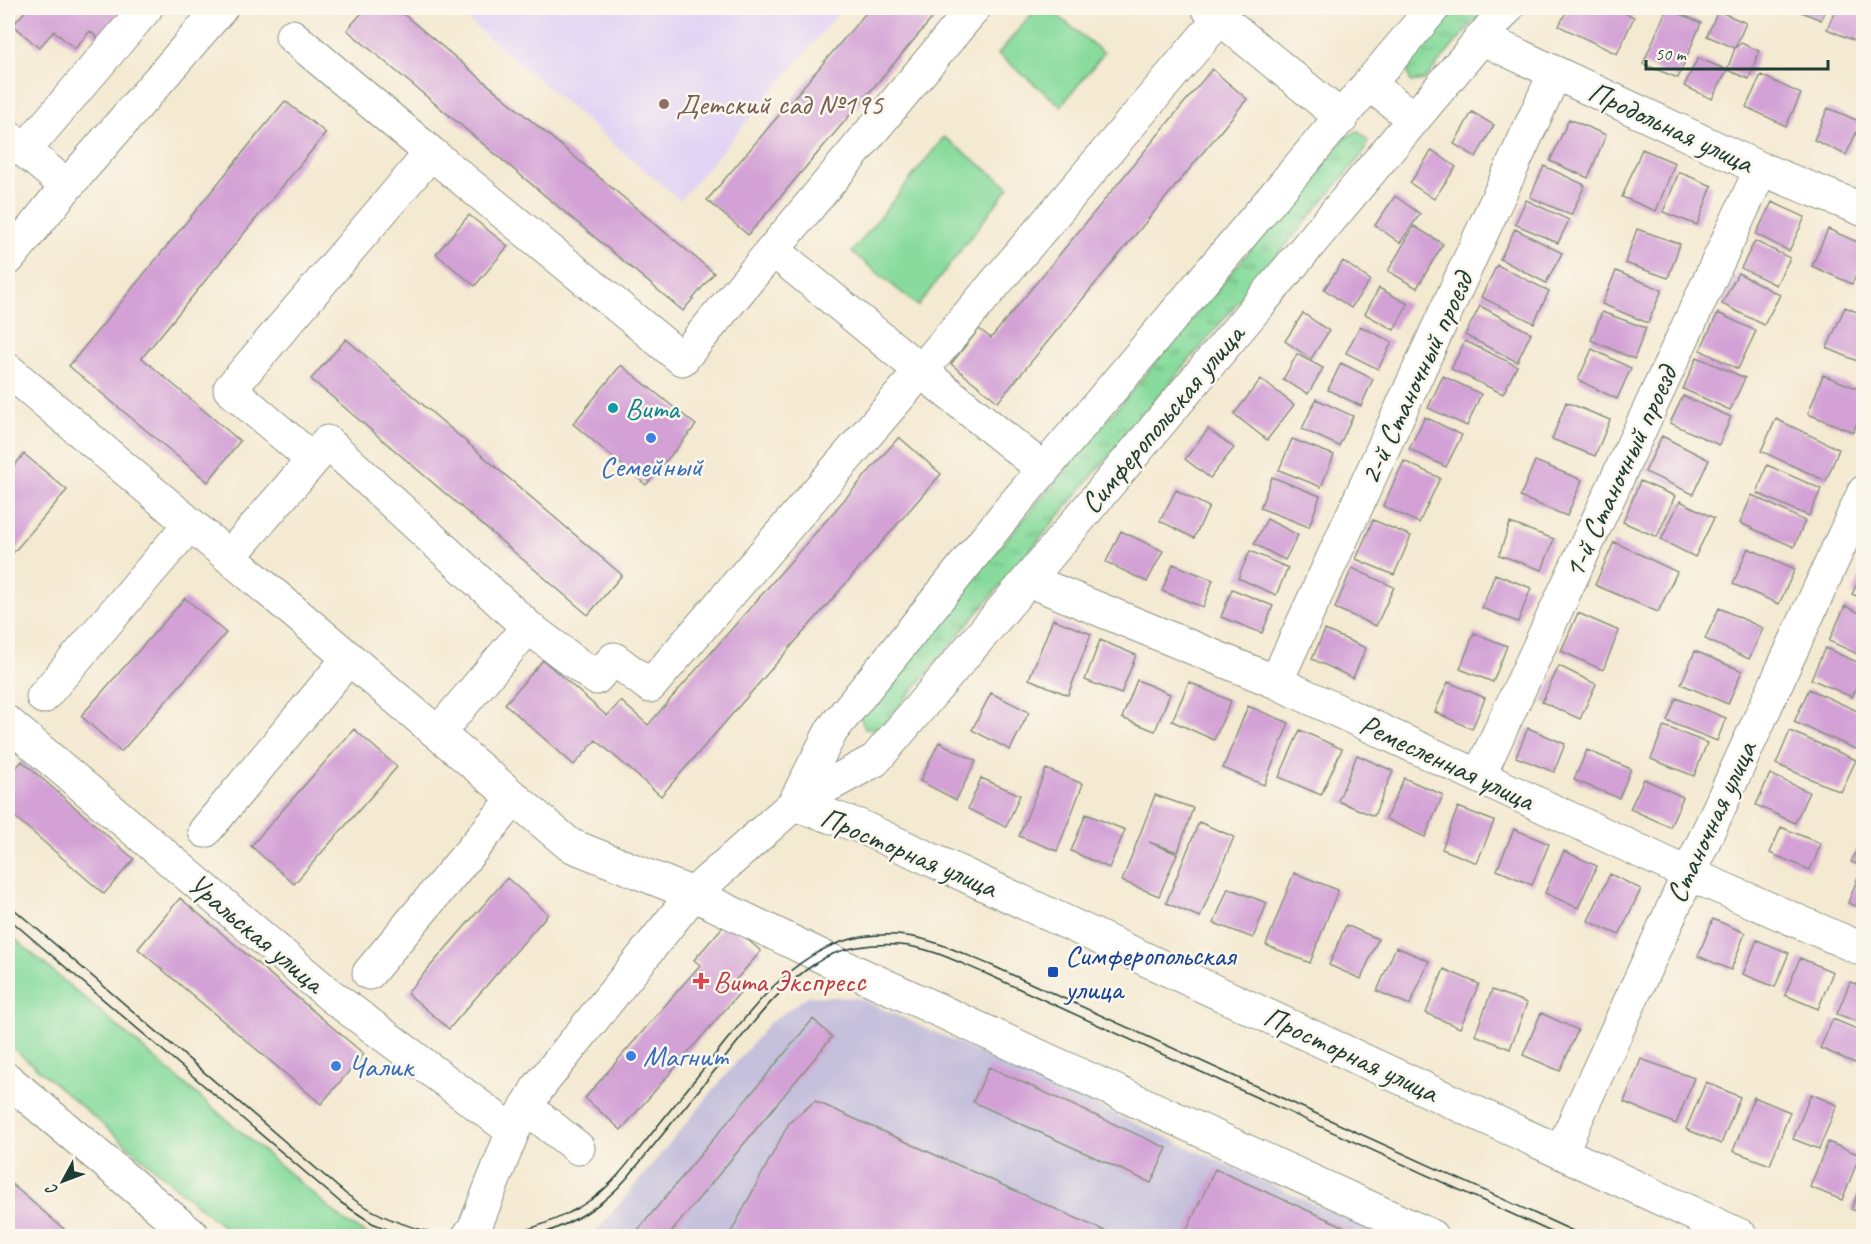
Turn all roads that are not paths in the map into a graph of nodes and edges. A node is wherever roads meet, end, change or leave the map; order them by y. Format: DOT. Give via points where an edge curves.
graph roads {
  1 [pos="146,8"];
  2 [pos="221,8"];
  3 [pos="974,8"];
  4 [pos="1433,8"];
  5 [pos="1507,8"];
  6 [pos="1214,13"];
  7 [pos="292,36"];
  8 [pos="1481,38"];
  9 [pos="1555,73"];
  10 [pos="1369,84"];
  11 [pos="1342,117"];
  12 [pos="1413,118"];
  13 [pos="16,144"];
  14 [pos="431,153"];
  15 [pos="1761,169"];
  16 [pos="67,186"];
  17 [pos="1863,210"];
  18 [pos="773,250"];
  19 [pos="8,259"];
  20 [pos="8,370"];
  21 [pos="921,371"];
  22 [pos="313,460"];
  23 [pos="1044,469"];
  24 [pos="1863,492"];
  25 [pos="190,524"];
  26 [pos="229,557"];
  27 [pos="1028,580"];
  28 [pos="528,627"];
  29 [pos="349,658"];
  30 [pos="1276,682"];
  31 [pos="43,697"];
  32 [pos="8,723"];
  33 [pos="438,733"];
  34 [pos="1479,776"];
  35 [pos="515,798"];
  36 [pos="794,804"];
  37 [pos="205,831"];
  38 [pos="1687,873"];
  39 [pos="693,894"];
  40 [pos="1863,950"];
  41 [pos="369,973"];
  42 [pos="8,1080"];
  43 [pos="8,1095"];
  44 [pos="520,1119"];
  45 [pos="578,1148"];
  46 [pos="1561,1152"];
  47 [pos="177,1236"];
  48 [pos="193,1236"];
  49 [pos="469,1236"];
  50 [pos="1431,1236"];
  51 [pos="1741,1236"];
  1 -- 13 [label="street"];
  2 -- 16 [label="street"];
  3 -- 18 [label="street"];
  4 -- 10 [label="street, Симферопольская улица"];
  5 -- 8 [label="street, Симферопольская улица"];
  6 -- 11 [label="street"];
  6 -- 21 [label="street"];
  7 -- 14 [label="street"];
  8 -- 9 [label="street, Продольная улица"];
  8 -- 12 [label="street, Симферопольская улица"];
  9 -- 15 [label="street, Продольная улица"];
  9 -- 30 [label="street, 2-й Станочный проезд"];
  10 -- 11 [label="street, Симферопольская улица"];
  10 -- 12 [label="street"];
  11 -- 23 [label="street, Симферопольская улица"];
  12 -- 27 [label="street, Симферопольская улица"];
  13 -- 16 [label="street"];
  14 -- 18 [label="street" via="682,360"];
  14 -- 22 [label="street" via="231,389"];
  15 -- 17 [label="street, Продольная улица"];
  15 -- 34 [label="street, 1-й Станочный проезд"];
  16 -- 19 [label="street"];
  18 -- 21 [label="street"];
  20 -- 25 [label="street"];
  21 -- 23 [label="street"];
  21 -- 28 [label="street" via="650,686 614,659 597,678"];
  22 -- 26 [label="street"];
  22 -- 28 [label="street" via="327,442"];
  23 -- 36 [label="street, Симферопольская улица" via="832,730"];
  24 -- 38 [label="street, Станочная улица"];
  25 -- 26 [label="street"];
  25 -- 31 [label="street"];
  26 -- 29 [label="street"];
  27 -- 30 [label="street, Ремесленная улица"];
  27 -- 36 [label="street, Симферопольская улица" via="875,760"];
  28 -- 33 [label="street"];
  29 -- 33 [label="street"];
  29 -- 37 [label="street"];
  30 -- 34 [label="street, Ремесленная улица"];
  32 -- 44 [label="street, Уральская улица" via="330,995"];
  33 -- 35 [label="street"];
  34 -- 38 [label="street, Ремесленная улица"];
  35 -- 39 [label="street" via="570,845"];
  35 -- 41 [label="street"];
  36 -- 39 [label="street, Симферопольская улица"];
  36 -- 46 [label="street, Просторная улица" via="859,826"];
  38 -- 40 [label="street, Ремесленная улица"];
  38 -- 46 [label="street, Станочная улица"];
  39 -- 44 [label="street, Симферопольская улица" via="537,1089"];
  39 -- 50 [label="street"];
  42 -- 48 [label="street"];
  43 -- 47 [label="street"];
  44 -- 45 [label="street, Уральская улица"];
  44 -- 49 [label="street, Симферопольская улица"];
  46 -- 51 [label="street, Просторная улица"];
}
